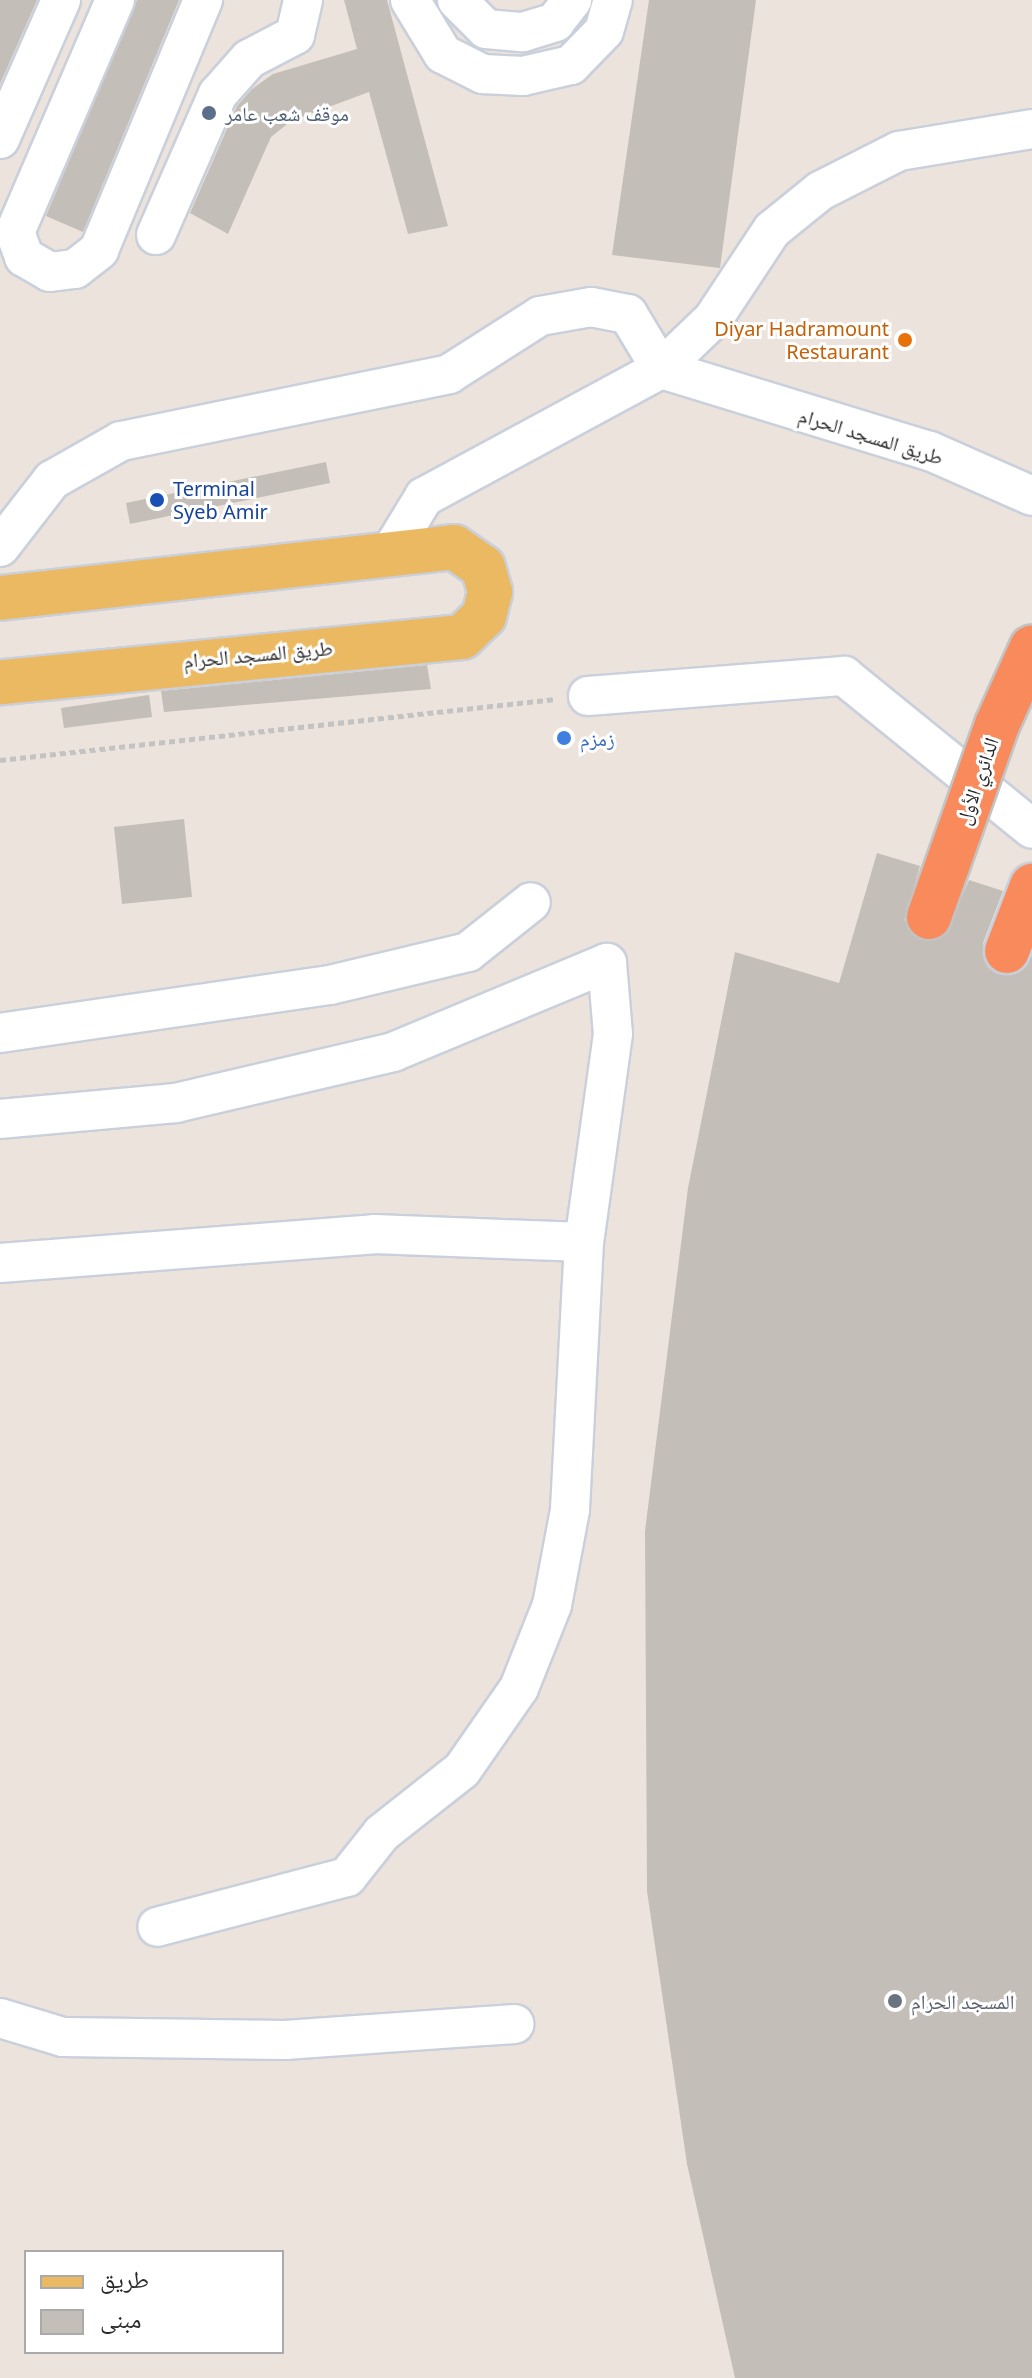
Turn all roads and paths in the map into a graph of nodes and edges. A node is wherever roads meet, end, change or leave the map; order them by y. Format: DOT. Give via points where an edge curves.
graph roads {
  1 [pos="61,0"];
  2 [pos="115,0"];
  3 [pos="203,0"];
  4 [pos="303,0"];
  5 [pos="410,0"];
  6 [pos="457,0"];
  7 [pos="572,0"];
  8 [pos="613,0"];
  9 [pos="1032,129"];
  10 [pos="0,139"];
  11 [pos="156,235"];
  12 [pos="661,369"];
  13 [pos="1032,496"];
  14 [pos="0,547"];
  15 [pos="393,548"];
  16 [pos="0,598"];
  17 [pos="1032,647"];
  18 [pos="0,682"];
  19 [pos="588,696"];
  20 [pos="0,760"];
  21 [pos="1032,829"];
  22 [pos="1032,886"];
  23 [pos="531,902"];
  24 [pos="929,917"];
  25 [pos="1007,951"];
  26 [pos="0,1033"];
  27 [pos="0,1119"];
  28 [pos="584,1242"];
  29 [pos="0,1263"];
  30 [pos="157,1927"];
  31 [pos="0,2018"];
  32 [pos="514,2024"];
  1 -- 10 [label="street"];
  2 -- 3 [label="street" via="15,232 24,257 50,272 75,269 99,250"];
  4 -- 11 [label="street" via="295,35 249,59 218,94"];
  5 -- 8 [label="street" via="443,54 483,74 523,76 571,65 604,31"];
  6 -- 7 [label="street" via="486,29 523,32 555,22"];
  9 -- 12 [label="street" via="899,151 820,191 772,230 713,319"];
  12 -- 13 [label="street, طريق المسجد الحرام" via="930,451"];
  12 -- 14 [label="street" via="628,314 591,307 540,316 449,374 121,441 52,480"];
  12 -- 15 [label="street" via="424,497"];
  15 -- 16 [label="main road"];
  15 -- 18 [label="main road, طريق المسجد الحرام" via="454,547 483,567 490,592 484,616 462,637"];
  17 -- 24 [label="highway, الدائري الأول, bridge"];
  19 -- 20 [label="path"];
  19 -- 21 [label="street" via="844,676"];
  22 -- 25 [label="highway"];
  23 -- 26 [label="street" via="468,952 330,985"];
  27 -- 28 [label="street" via="176,1103 393,1052 607,963 613,1034"];
  28 -- 29 [label="street" via="374,1234"];
  28 -- 30 [label="street" via="570,1510 552,1605 519,1688 462,1770 382,1833 347,1877"];
  31 -- 32 [label="street" via="63,2037 174,2039 285,2040"];
}
